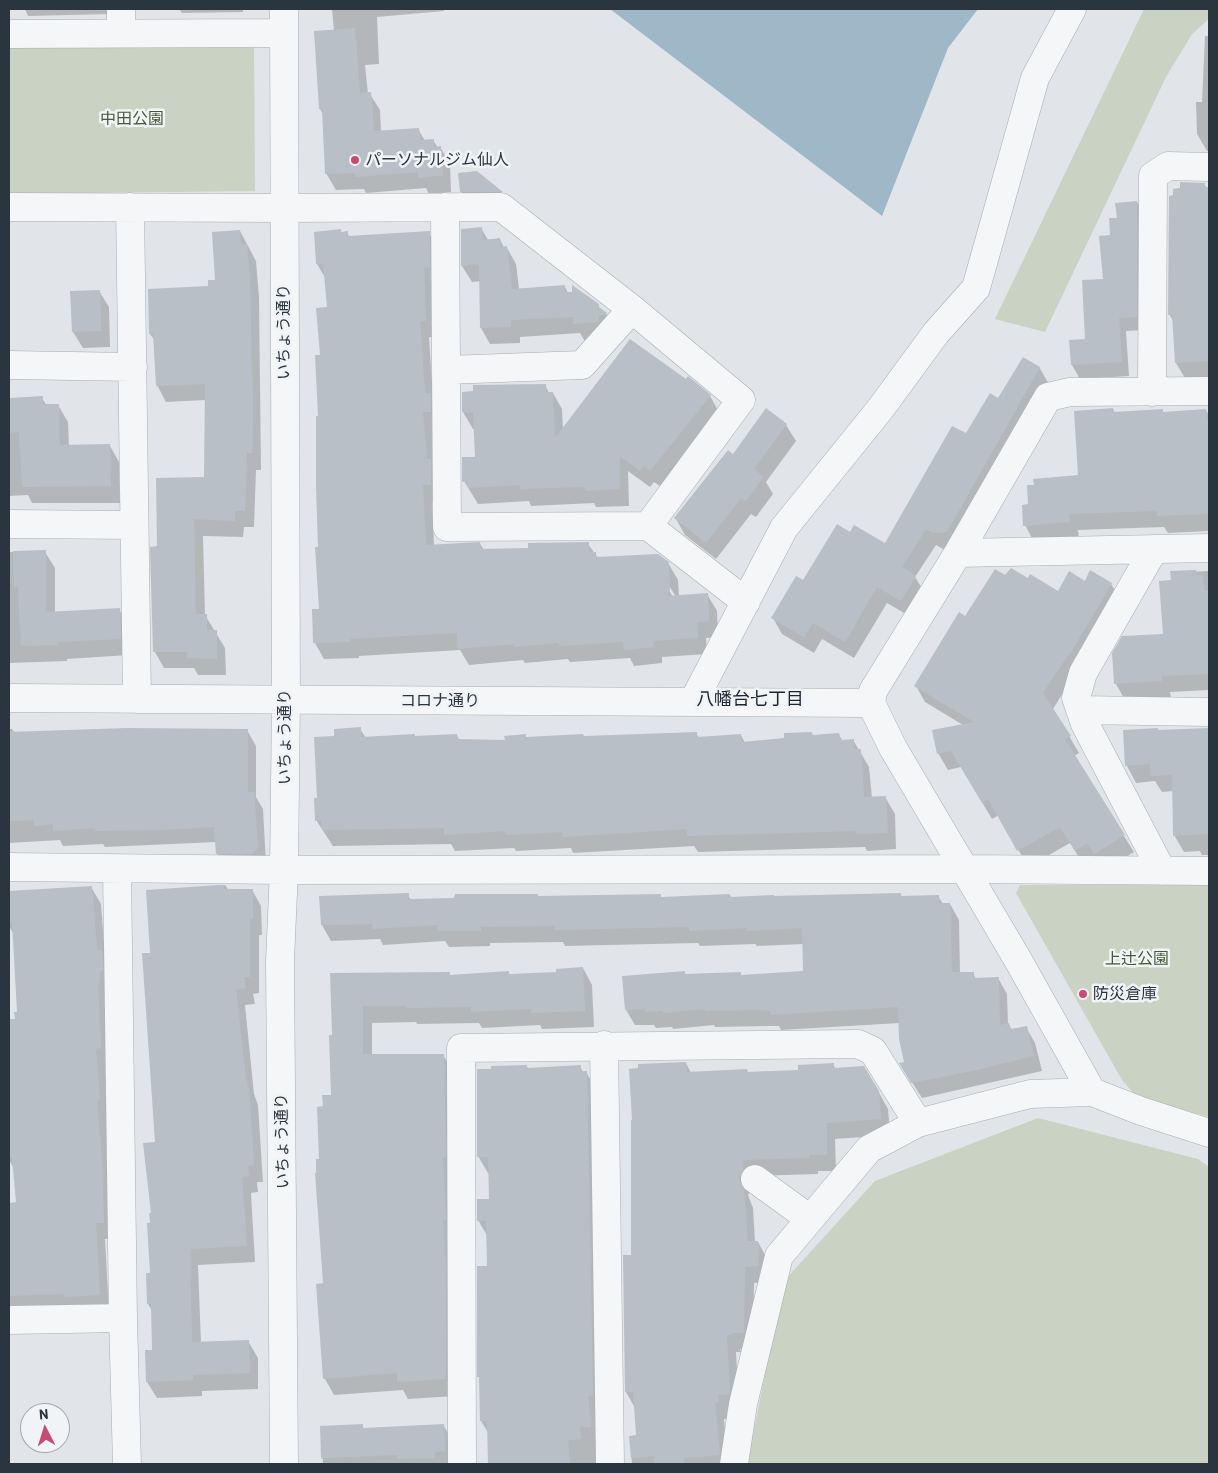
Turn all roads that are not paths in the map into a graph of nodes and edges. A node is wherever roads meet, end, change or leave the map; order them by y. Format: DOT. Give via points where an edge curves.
graph roads {
  1 [pos="1072,9"];
  2 [pos="121,21"];
  3 [pos="284,21"];
  4 [pos="9,34"];
  5 [pos="1209,167"];
  6 [pos="9,207"];
  7 [pos="130,207"];
  8 [pos="445,207"];
  9 [pos="284,208"];
  10 [pos="632,309"];
  11 [pos="9,365"];
  12 [pos="132,367"];
  13 [pos="447,370"];
  14 [pos="1209,391"];
  15 [pos="1152,392"];
  16 [pos="9,524"];
  17 [pos="134,524"];
  18 [pos="648,526"];
  19 [pos="1209,548"];
  20 [pos="1154,549"];
  21 [pos="958,554"];
  22 [pos="746,602"];
  23 [pos="9,698"];
  24 [pos="137,699"];
  25 [pos="286,699"];
  26 [pos="693,702"];
  27 [pos="871,703"];
  28 [pos="1080,710"];
  29 [pos="1209,712"];
  30 [pos="9,867"];
  31 [pos="117,869"];
  32 [pos="965,869"];
  33 [pos="284,870"];
  34 [pos="1162,871"];
  35 [pos="1209,871"];
  36 [pos="604,1045"];
  37 [pos="1092,1092"];
  38 [pos="918,1123"];
  39 [pos="1209,1133"];
  40 [pos="755,1180"];
  41 [pos="810,1219"];
  42 [pos="123,1318"];
  43 [pos="9,1320"];
  44 [pos="127,1464"];
  45 [pos="284,1464"];
  46 [pos="462,1464"];
  47 [pos="610,1464"];
  48 [pos="734,1464"];
  1 -- 22 [label="street" via="1035,78 976,288 936,333 881,408 784,528"];
  2 -- 3 [label="street"];
  2 -- 4 [label="street"];
  3 -- 9 [label="street, いちょう通り"];
  5 -- 15 [label="street" via="1168,166 1153,176"];
  6 -- 7 [label="street"];
  7 -- 9 [label="street"];
  7 -- 12 [label="street"];
  8 -- 9 [label="street"];
  8 -- 10 [label="street" via="501,207"];
  8 -- 13 [label="street"];
  9 -- 25 [label="street, いちょう通り"];
  10 -- 13 [label="street" via="582,365"];
  10 -- 18 [label="street" via="741,400"];
  11 -- 12 [label="street"];
  12 -- 17 [label="street"];
  13 -- 18 [label="street" via="446,527"];
  14 -- 15 [label="street"];
  15 -- 21 [label="street" via="1070,392 1048,397"];
  16 -- 17 [label="street"];
  17 -- 24 [label="street"];
  18 -- 22 [label="street"];
  19 -- 20 [label="street"];
  20 -- 21 [label="street"];
  20 -- 28 [label="street" via="1083,673 1076,698"];
  21 -- 27 [label="street" via="873,691"];
  22 -- 26 [label="street"];
  23 -- 24 [label="street, コロナ通り"];
  24 -- 25 [label="street, コロナ通り"];
  25 -- 26 [label="street, コロナ通り"];
  25 -- 33 [label="street, いちょう通り"];
  26 -- 27 [label="street, コロナ通り"];
  27 -- 32 [label="street" via="893,748"];
  28 -- 29 [label="street"];
  28 -- 34 [label="street"];
  30 -- 31 [label="street"];
  31 -- 33 [label="street"];
  31 -- 42 [label="street"];
  32 -- 33 [label="street"];
  32 -- 34 [label="street"];
  32 -- 37 [label="street"];
  33 -- 45 [label="street, いちょう通り" via="280,961"];
  34 -- 35 [label="street"];
  36 -- 38 [label="street" via="858,1044 873,1051"];
  36 -- 46 [label="street" via="461,1048"];
  36 -- 47 [label="street"];
  37 -- 38 [label="street" via="1030,1094"];
  37 -- 39 [label="street"];
  38 -- 41 [label="street" via="869,1149"];
  40 -- 41 [label="street"];
  41 -- 48 [label="street" via="779,1256 743,1404"];
  42 -- 43 [label="street"];
  42 -- 44 [label="street"];
}
